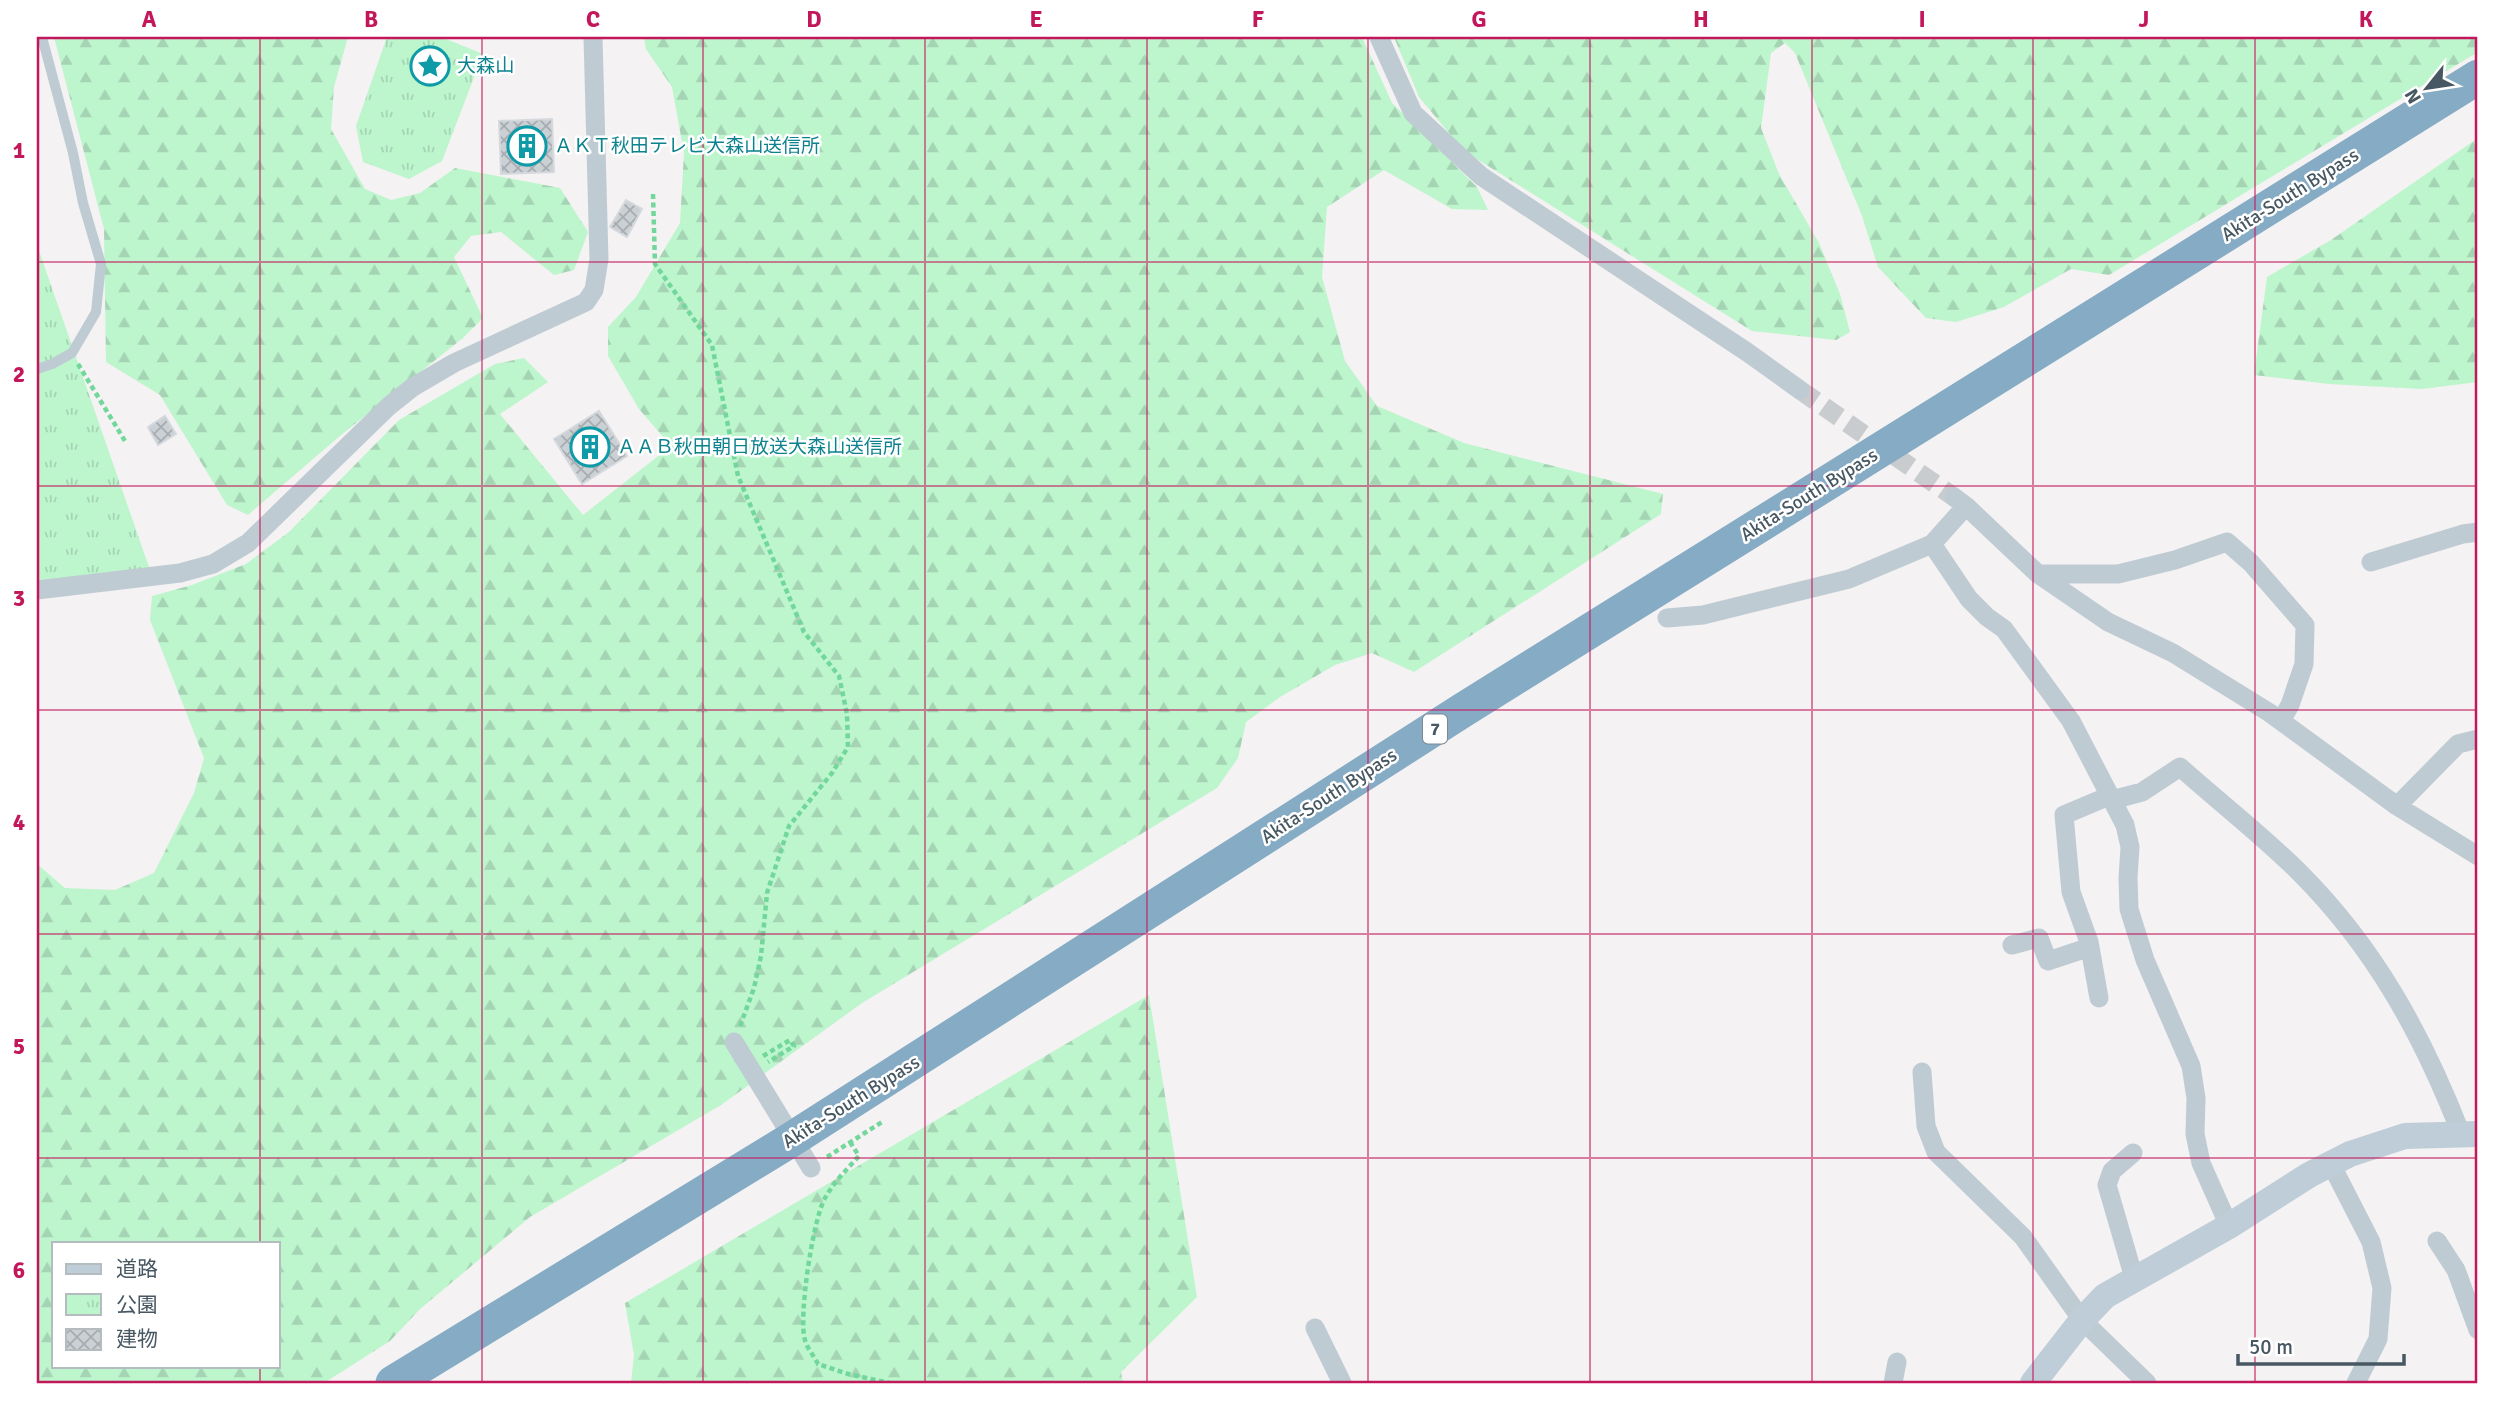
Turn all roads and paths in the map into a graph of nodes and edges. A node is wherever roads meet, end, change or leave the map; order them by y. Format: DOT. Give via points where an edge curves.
graph roads {
  1 [pos="42,37"];
  2 [pos="593,37"];
  3 [pos="1378,37"];
  4 [pos="2478,77"];
  5 [pos="653,194"];
  6 [pos="72,353"];
  7 [pos="37,369"];
  8 [pos="1800,390"];
  9 [pos="125,441"];
  10 [pos="2478,532"];
  11 [pos="1932,544"];
  12 [pos="2371,562"];
  13 [pos="2038,574"];
  14 [pos="37,590"];
  15 [pos="1667,618"];
  16 [pos="2281,721"];
  17 [pos="2478,739"];
  18 [pos="2111,798"];
  19 [pos="2397,806"];
  20 [pos="2478,856"];
  21 [pos="2012,945"];
  22 [pos="2090,947"];
  23 [pos="2099,998"];
  24 [pos="734,1042"];
  25 [pos="755,1065"];
  26 [pos="1922,1072"];
  27 [pos="882,1122"];
  28 [pos="2470,1134"];
  29 [pos="850,1142"];
  30 [pos="2133,1153"];
  31 [pos="2331,1164"];
  32 [pos="811,1168"];
  33 [pos="2229,1226"];
  34 [pos="2437,1241"];
  35 [pos="2134,1278"];
  36 [pos="2082,1320"];
  37 [pos="1315,1328"];
  38 [pos="2478,1330"];
  39 [pos="1897,1362"];
  40 [pos="393,1383"];
  41 [pos="890,1383"];
  42 [pos="1342,1383"];
  43 [pos="1894,1383"];
  44 [pos="2033,1383"];
  45 [pos="2147,1383"];
  46 [pos="2356,1383"];
  1 -- 6 [label="lane" via="101,264 96,312"];
  2 -- 14 [label="street" via="599,259 594,289 586,302 413,387 248,543 213,564 180,573"];
  3 -- 8 [label="street" via="1413,113 1481,176"];
  4 -- 40 [label="highway, Akita-South Bypass / 7" via="1463,710 789,1141"];
  5 -- 24 [label="path" via="655,264 712,345 738,476 803,632 839,676 847,714 848,747 789,826 767,893 754,988"];
  6 -- 7 [label="lane"];
  6 -- 9 [label="path"];
  10 -- 12 [label="street"];
  11 -- 13 [label="street" via="1960,501"];
  11 -- 15 [label="street" via="1849,579 1703,615"];
  11 -- 18 [label="street" via="1969,599 2004,629 2071,721"];
  13 -- 16 [label="street" via="2108,622 2173,653"];
  13 -- 16 [label="street" via="2118,574 2227,542 2305,625 2304,664"];
  16 -- 19 [label="street"];
  17 -- 19 [label="street" via="2458,744"];
  18 -- 22 [label="street" via="2064,815 2071,892"];
  18 -- 28 [label="street" via="2142,792 2180,767 2299,872 2384,975"];
  18 -- 33 [label="street" via="2130,848 2129,909 2144,960 2191,1066 2201,1163"];
  19 -- 20 [label="street"];
  21 -- 22 [label="street" via="2039,937 2048,961"];
  22 -- 23 [label="street"];
  24 -- 25 [label="street"];
  25 -- 25 [label="path" via="794,1046 790,1040"];
  25 -- 32 [label="street"];
  26 -- 36 [label="street" via="1926,1126 1936,1152 2023,1237"];
  27 -- 29 [label="path"];
  28 -- 31 [label="street" via="2405,1136"];
  29 -- 32 [label="path"];
  29 -- 41 [label="path" via="859,1156 824,1200 815,1230 803,1315 805,1341 818,1363"];
  30 -- 35 [label="street" via="2112,1171 2107,1185"];
  31 -- 33 [label="street"];
  31 -- 46 [label="street" via="2371,1242 2382,1288 2378,1339"];
  33 -- 35 [label="street"];
  34 -- 38 [label="street" via="2456,1270"];
  35 -- 36 [label="street" via="2105,1296"];
  36 -- 44 [label="street"];
  36 -- 45 [label="street"];
  37 -- 42 [label="street"];
  39 -- 43 [label="street"];
}
